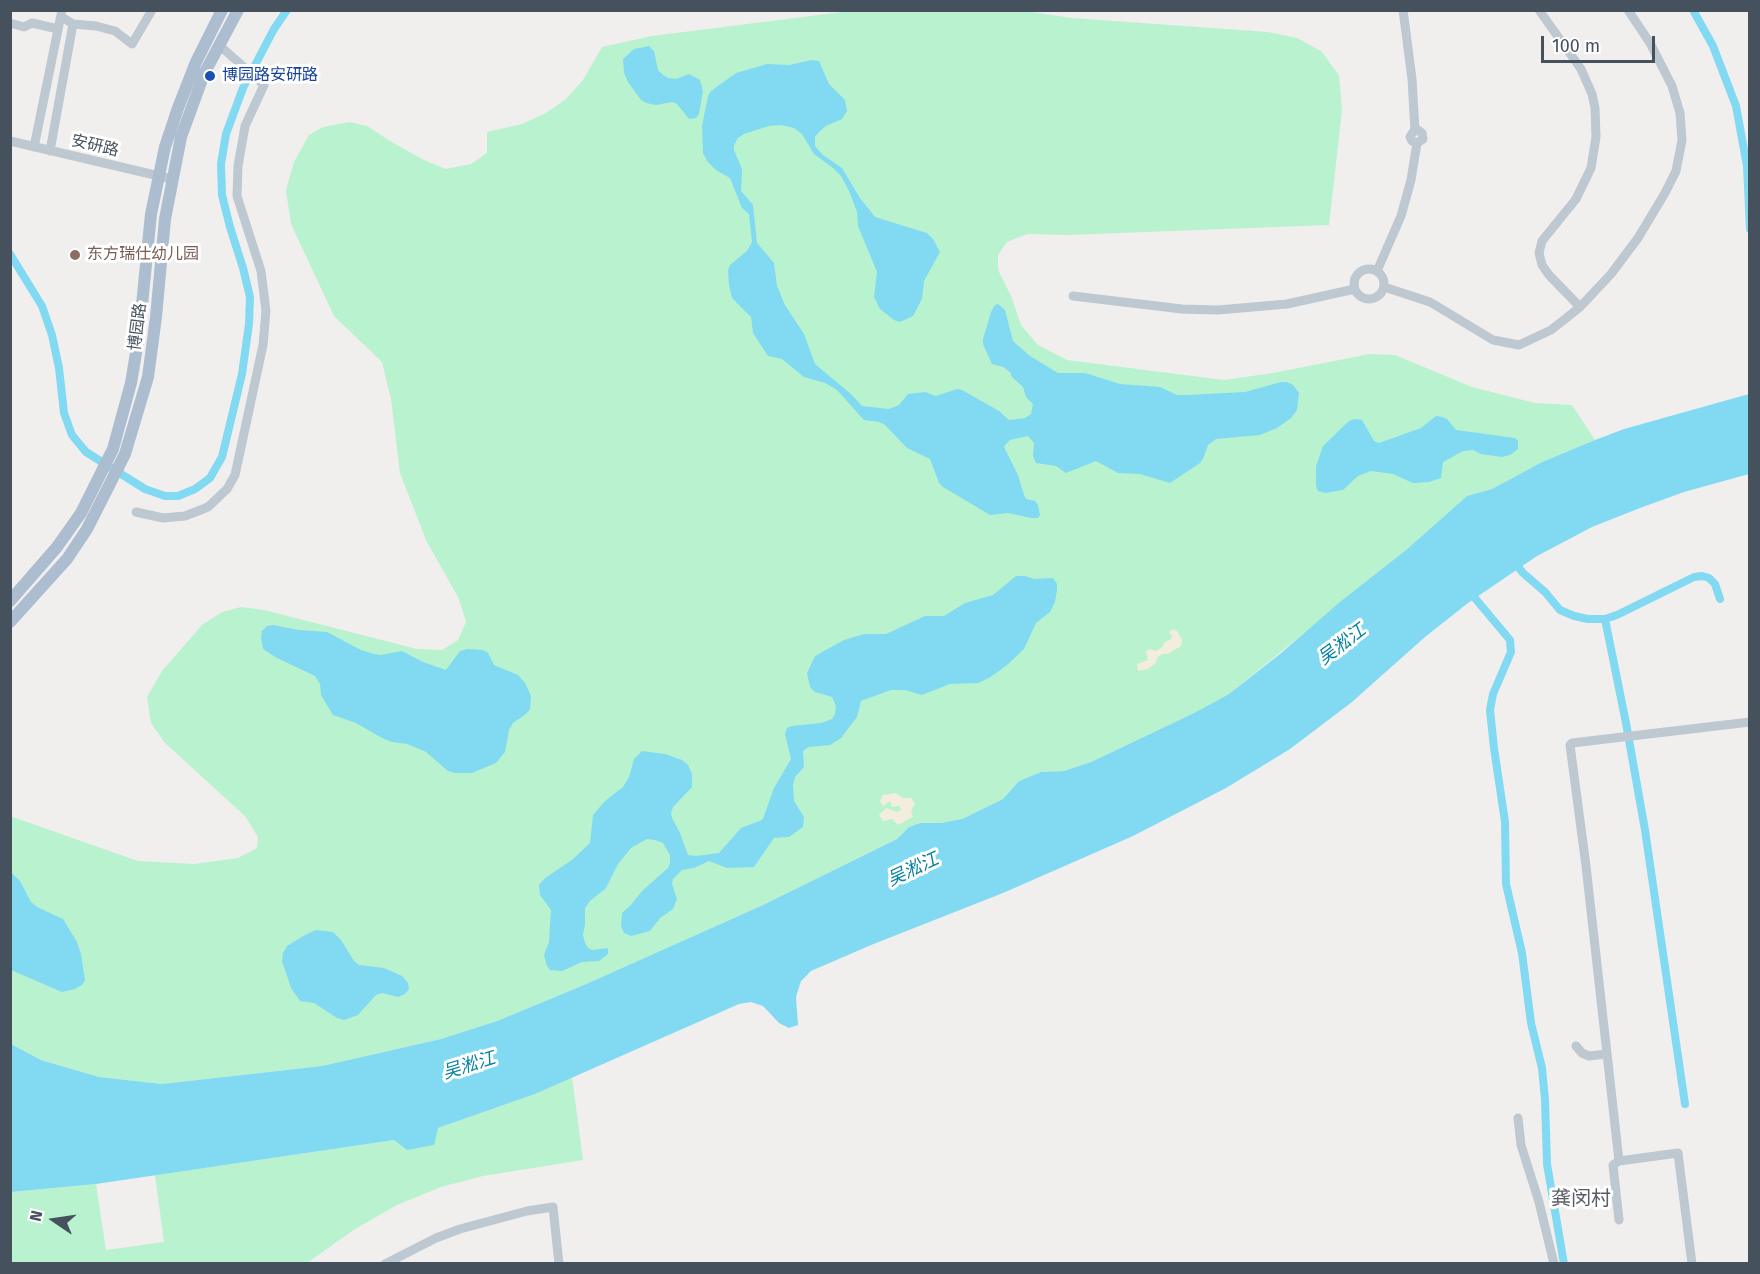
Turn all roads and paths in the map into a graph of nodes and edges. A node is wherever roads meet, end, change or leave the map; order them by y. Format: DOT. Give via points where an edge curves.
graph roads {
  1 [pos="152,10"];
  2 [pos="222,10"];
  3 [pos="238,10"];
  4 [pos="1403,10"];
  5 [pos="1539,10"];
  6 [pos="1628,10"];
  7 [pos="60,19"];
  8 [pos="10,23"];
  9 [pos="73,24"];
  10 [pos="219,45"];
  11 [pos="10,141"];
  12 [pos="34,147"];
  13 [pos="50,151"];
  14 [pos="158,176"];
  15 [pos="172,179"];
  16 [pos="1377,271"];
  17 [pos="1384,287"];
  18 [pos="1355,289"];
  19 [pos="1073,296"];
  20 [pos="1580,307"];
  21 [pos="136,512"];
  22 [pos="10,601"];
  23 [pos="10,622"];
  24 [pos="1749,722"];
  25 [pos="1576,1046"];
  26 [pos="1607,1054"];
  27 [pos="1518,1118"];
  28 [pos="1619,1161"];
  29 [pos="1619,1220"];
  30 [pos="385,1263"];
  31 [pos="560,1263"];
  32 [pos="1554,1263"];
  33 [pos="1692,1263"];
  1 -- 9 [label="street" via="132,44 115,31"];
  2 -- 14 [label="main road, 博园路" via="178,108"];
  3 -- 10 [label="main road, 博园路"];
  4 -- 16 [label="street" via="1415,131 1423,136 1417,143 1401,216"];
  5 -- 20 [label="street" via="1581,69 1595,108 1591,168 1576,199 1542,241 1539,253 1549,275"];
  6 -- 20 [label="street" via="1672,86 1682,126 1680,155 1665,193 1638,238"];
  7 -- 8 [label="street" via="24,27"];
  7 -- 9 [label="street"];
  7 -- 12 [label="street"];
  9 -- 13 [label="street"];
  10 -- 15 [label="main road, 博园路" via="185,128"];
  10 -- 21 [label="street" via="264,85 244,126 237,196 261,272 266,311 263,345 235,475 227,489 208,507 185,516 163,518"];
  11 -- 12 [label="street, 安研路"];
  12 -- 13 [label="street, 安研路"];
  13 -- 14 [label="street, 安研路"];
  14 -- 15 [label="street, 安研路"];
  14 -- 22 [label="main road, 博园路" via="136,354 112,449 81,513"];
  15 -- 23 [label="main road, 博园路" via="148,377 125,454 87,530 67,559"];
  16 -- 17 [label="street"];
  16 -- 18 [label="street" via="1365,269 1358,273"];
  17 -- 18 [label="street" via="1370,299 1362,298"];
  17 -- 20 [label="street" via="1430,302 1493,340 1513,345 1525,344 1551,330"];
  18 -- 19 [label="street" via="1287,304 1230,310 1182,309"];
  24 -- 26 [label="street" via="1570,745"];
  25 -- 26 [label="street" via="1589,1056"];
  26 -- 28 [label="street"];
  27 -- 32 [label="street" via="1521,1145"];
  28 -- 29 [label="street" via="1613,1165"];
  28 -- 33 [label="street" via="1678,1153"];
  30 -- 31 [label="street" via="460,1228 553,1207"];
}
